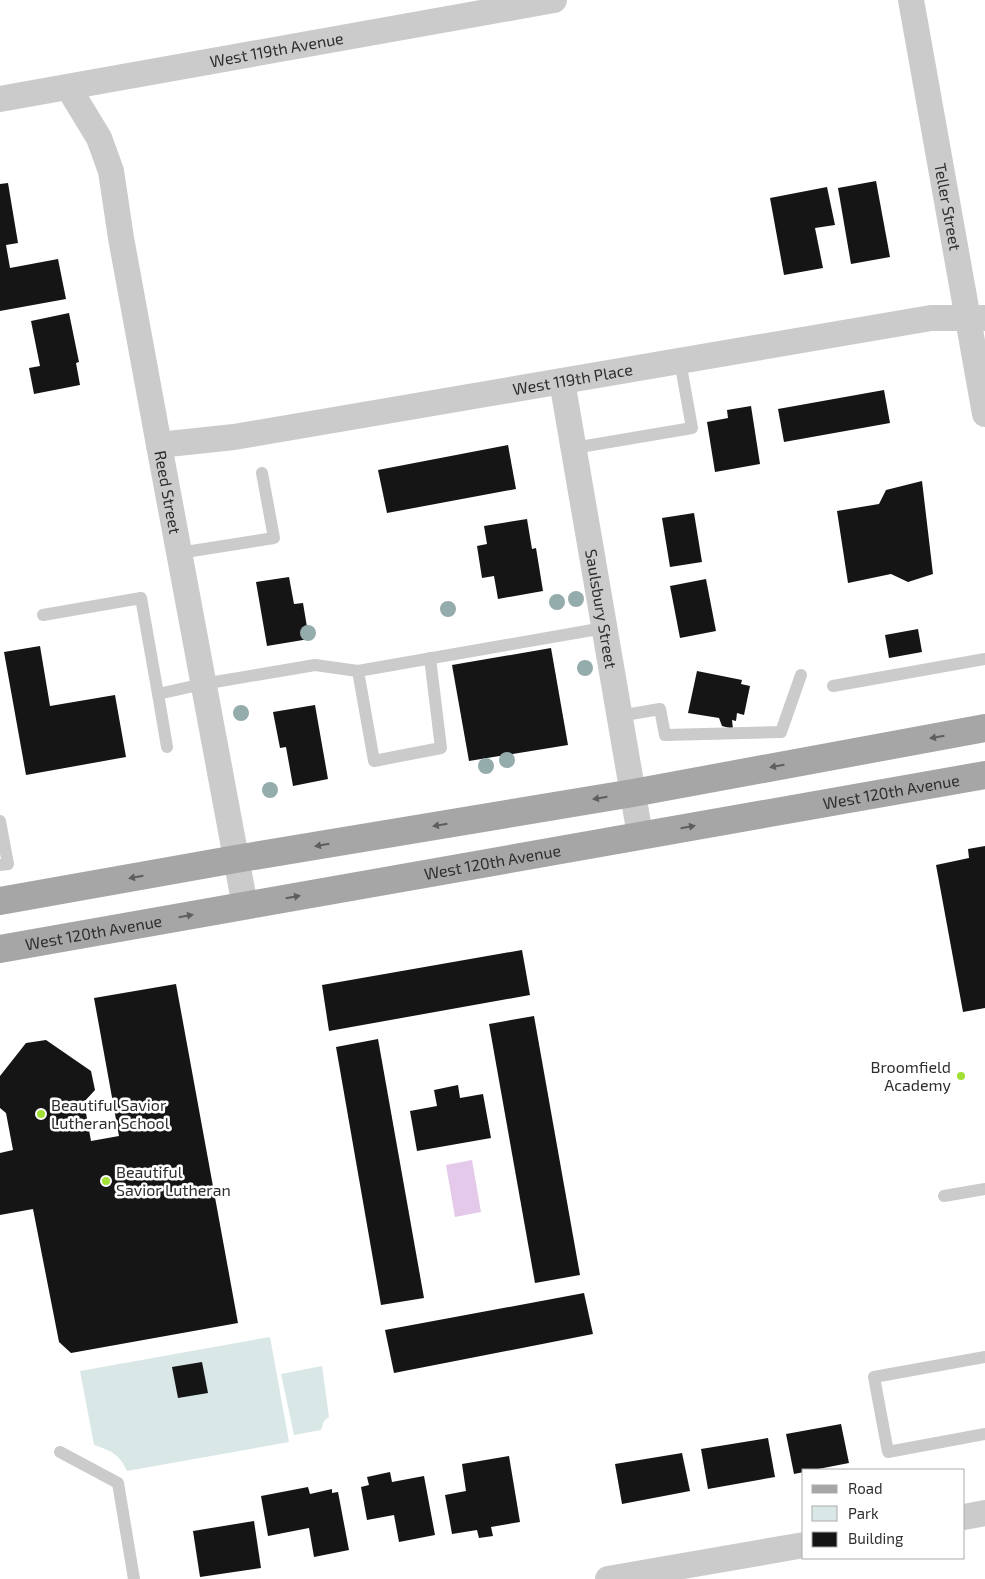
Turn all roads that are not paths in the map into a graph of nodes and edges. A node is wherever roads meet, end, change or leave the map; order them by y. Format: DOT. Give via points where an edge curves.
graph roads {
  1 [pos="554,0"];
  2 [pos="911,0"];
  3 [pos="494,6"];
  4 [pos="68,87"];
  5 [pos="0,99"];
  6 [pos="977,318"];
  7 [pos="680,361"];
  8 [pos="562,381"];
  9 [pos="985,414"];
  10 [pos="159,445"];
  11 [pos="574,448"];
  12 [pos="262,473"];
  13 [pos="179,553"];
  14 [pos="43,615"];
  15 [pos="604,628"];
  16 [pos="430,658"];
  17 [pos="985,659"];
  18 [pos="358,671"];
  19 [pos="801,675"];
  20 [pos="203,684"];
  21 [pos="832,686"];
  22 [pos="158,694"];
  23 [pos="619,716"];
  24 [pos="985,728"];
  25 [pos="167,747"];
  26 [pos="985,775"];
  27 [pos="634,793"];
  28 [pos="0,821"];
  29 [pos="640,835"];
  30 [pos="236,859"];
  31 [pos="0,865"];
  32 [pos="0,901"];
  33 [pos="245,906"];
  34 [pos="0,949"];
  35 [pos="985,1188"];
  36 [pos="944,1196"];
  37 [pos="985,1357"];
  38 [pos="985,1434"];
  39 [pos="60,1452"];
  40 [pos="985,1513"];
  41 [pos="965,1517"];
  42 [pos="802,1545"];
  43 [pos="688,1572"];
  44 [pos="134,1579"];
  45 [pos="608,1579"];
  1 -- 3 [label="street, West 119th Avenue"];
  2 -- 6 [label="street, Teller Street"];
  3 -- 4 [label="street, West 119th Avenue"];
  4 -- 5 [label="street, West 119th Avenue"];
  4 -- 10 [label="street, Reed Street" via="99,138 111,171"];
  6 -- 7 [label="street, West 119th Place" via="931,318"];
  6 -- 9 [label="street, Teller Street"];
  7 -- 8 [label="street, West 119th Place"];
  7 -- 11 [label="lane" via="692,428"];
  8 -- 10 [label="street, West 119th Place" via="234,437"];
  8 -- 11 [label="street, Saulsbury Street"];
  10 -- 13 [label="street, Reed Street"];
  11 -- 15 [label="street, Saulsbury Street"];
  12 -- 13 [label="lane" via="274,538"];
  13 -- 20 [label="street, Reed Street"];
  14 -- 22 [label="lane" via="141,598"];
  15 -- 16 [label="lane"];
  15 -- 23 [label="street, Saulsbury Street"];
  16 -- 18 [label="lane"];
  16 -- 18 [label="lane" via="441,748 374,761"];
  17 -- 21 [label="lane"];
  18 -- 20 [label="lane" via="315,665"];
  19 -- 23 [label="lane" via="782,732 665,735 660,709"];
  20 -- 22 [label="lane"];
  20 -- 30 [label="street, Reed Street"];
  22 -- 25 [label="lane"];
  23 -- 27 [label="street, Saulsbury Street"];
  24 -- 27 [label="main road, one-way"];
  29 -- 26 [label="main road, West 120th Avenue, one-way"];
  27 -- 29 [label="street, Saulsbury Street"];
  27 -- 30 [label="main road, one-way"];
  28 -- 31 [label="lane" via="8,864"];
  33 -- 29 [label="main road, West 120th Avenue, one-way"];
  30 -- 32 [label="main road, one-way"];
  30 -- 33 [label="street, Reed Street"];
  34 -- 33 [label="main road, West 120th Avenue, one-way"];
  35 -- 36 [label="lane"];
  37 -- 38 [label="lane" via="874,1377 888,1452"];
  39 -- 44 [label="lane" via="118,1483"];
  40 -- 41 [label="street"];
  42 -- 43 [label="street"];
  43 -- 45 [label="street"];
}
